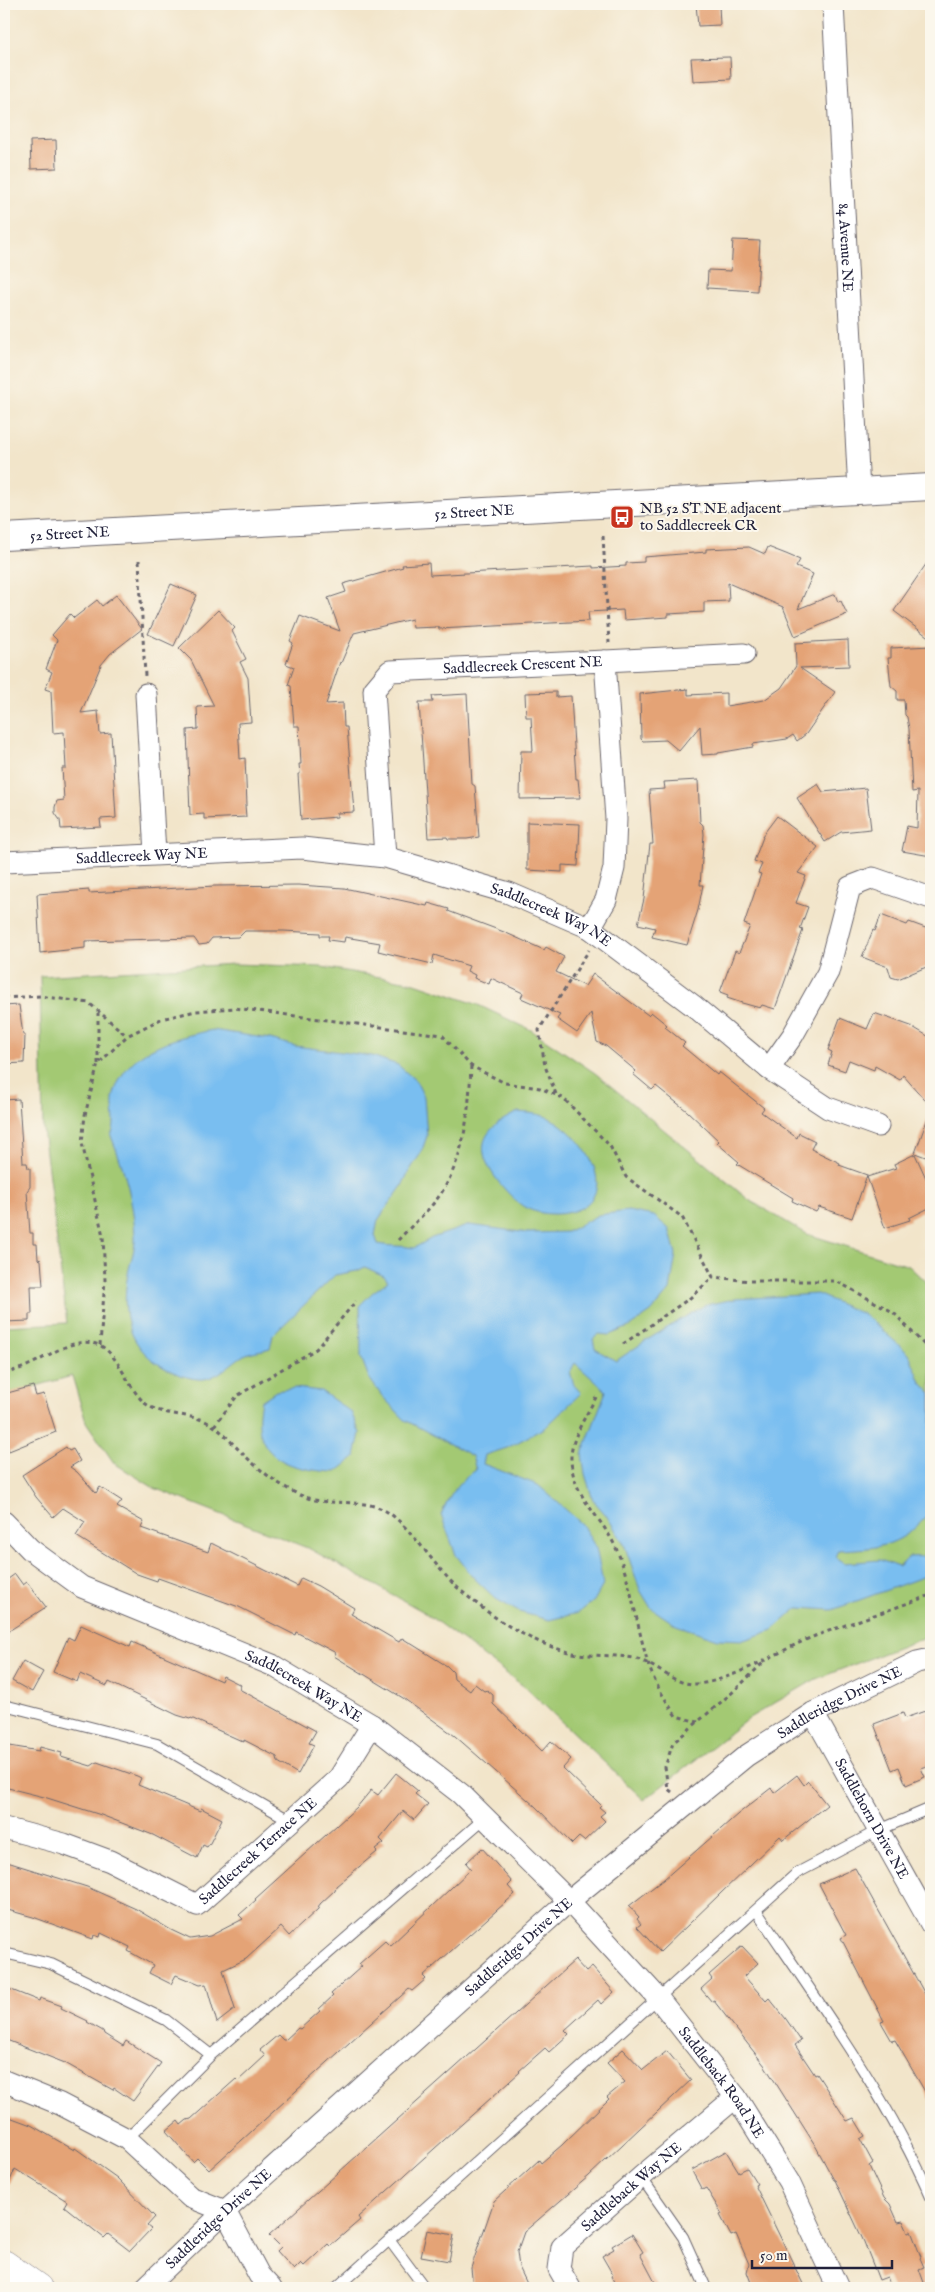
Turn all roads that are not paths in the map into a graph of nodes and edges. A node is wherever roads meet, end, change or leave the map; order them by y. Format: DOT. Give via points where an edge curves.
graph roads {
  1 [pos="833,4"];
  2 [pos="931,487"];
  3 [pos="859,491"];
  4 [pos="9,536"];
  5 [pos="744,654"];
  6 [pos="605,661"];
  7 [pos="146,694"];
  8 [pos="154,854"];
  9 [pos="385,857"];
  10 [pos="4,862"];
  11 [pos="931,898"];
  12 [pos="597,934"];
  13 [pos="769,1069"];
  14 [pos="878,1126"];
  15 [pos="4,1522"];
  16 [pos="931,1659"];
  17 [pos="4,1705"];
  18 [pos="813,1713"];
  19 [pos="372,1725"];
  20 [pos="931,1808"];
  21 [pos="486,1817"];
  22 [pos="291,1821"];
  23 [pos="4,1828"];
  24 [pos="878,1830"];
  25 [pos="570,1901"];
  26 [pos="756,1910"];
  27 [pos="931,1924"];
  28 [pos="4,1953"];
  29 [pos="658,1998"];
  30 [pos="211,2055"];
  31 [pos="4,2080"];
  32 [pos="736,2097"];
  33 [pos="127,2139"];
  34 [pos="641,2176"];
  35 [pos="931,2197"];
  36 [pos="225,2211"];
  37 [pos="390,2241"];
  38 [pos="4,2264"];
  39 [pos="38,2288"];
  40 [pos="145,2288"];
  41 [pos="271,2288"];
  42 [pos="336,2288"];
  43 [pos="425,2288"];
  44 [pos="570,2288"];
  45 [pos="706,2288"];
  46 [pos="838,2288"];
  1 -- 3 [label="street, 84 Avenue NE"];
  2 -- 3 [label="street, 52 Street NE"];
  3 -- 4 [label="street, 52 Street NE"];
  5 -- 6 [label="street"];
  6 -- 9 [label="street, Saddlecreek Crescent NE" via="390,671 374,690"];
  6 -- 12 [label="street, Saddlecreek Crescent NE" via="616,819 614,868"];
  7 -- 8 [label="street"];
  8 -- 9 [label="street, Saddlecreek Way NE" via="302,848"];
  8 -- 10 [label="street, Saddlecreek Way NE"];
  9 -- 12 [label="street, Saddlecreek Way NE" via="509,893"];
  11 -- 13 [label="street" via="873,878 850,887 828,972 793,1035"];
  12 -- 13 [label="street, Saddlecreek Way NE"];
  13 -- 14 [label="street, Saddlecreek Way NE" via="828,1108"];
  15 -- 19 [label="street, Saddlecreek Way NE" via="30,1549 82,1587 272,1665"];
  16 -- 18 [label="street, Saddleridge Drive NE" via="917,1662"];
  17 -- 22 [label="lane" via="157,1744"];
  18 -- 24 [label="street, Saddlehorn Drive NE"];
  18 -- 25 [label="street, Saddleridge Drive NE" via="746,1756"];
  19 -- 21 [label="street, Saddlecreek Way NE"];
  19 -- 22 [label="street, Saddlecreek Terrace NE" via="339,1778"];
  20 -- 24 [label="lane"];
  21 -- 25 [label="street, Saddlecreek Way NE"];
  21 -- 30 [label="lane"];
  22 -- 23 [label="street, Saddlecreek Terrace NE" via="197,1905 110,1861 64,1844"];
  24 -- 26 [label="lane" via="798,1873"];
  24 -- 27 [label="street, Saddlehorn Drive NE"];
  25 -- 29 [label="street, Saddleback Road NE"];
  25 -- 36 [label="street, Saddleridge Drive NE"];
  26 -- 29 [label="lane"];
  26 -- 35 [label="lane" via="859,2061"];
  28 -- 30 [label="lane" via="51,1964 166,2020"];
  29 -- 32 [label="street, Saddleback Road NE"];
  29 -- 37 [label="lane"];
  30 -- 33 [label="lane"];
  31 -- 33 [label="street" via="60,2104"];
  32 -- 34 [label="street, Saddleback Way NE"];
  32 -- 46 [label="street, Saddleback Road NE" via="789,2182"];
  33 -- 36 [label="street" via="190,2197"];
  34 -- 44 [label="street, Saddleback Way NE" via="562,2247 558,2269"];
  34 -- 45 [label="lane" via="682,2237"];
  36 -- 40 [label="street, Saddleridge Drive NE"];
  36 -- 41 [label="street" via="260,2275"];
  37 -- 42 [label="lane"];
  37 -- 43 [label="lane"];
  38 -- 39 [label="main road"];
}
